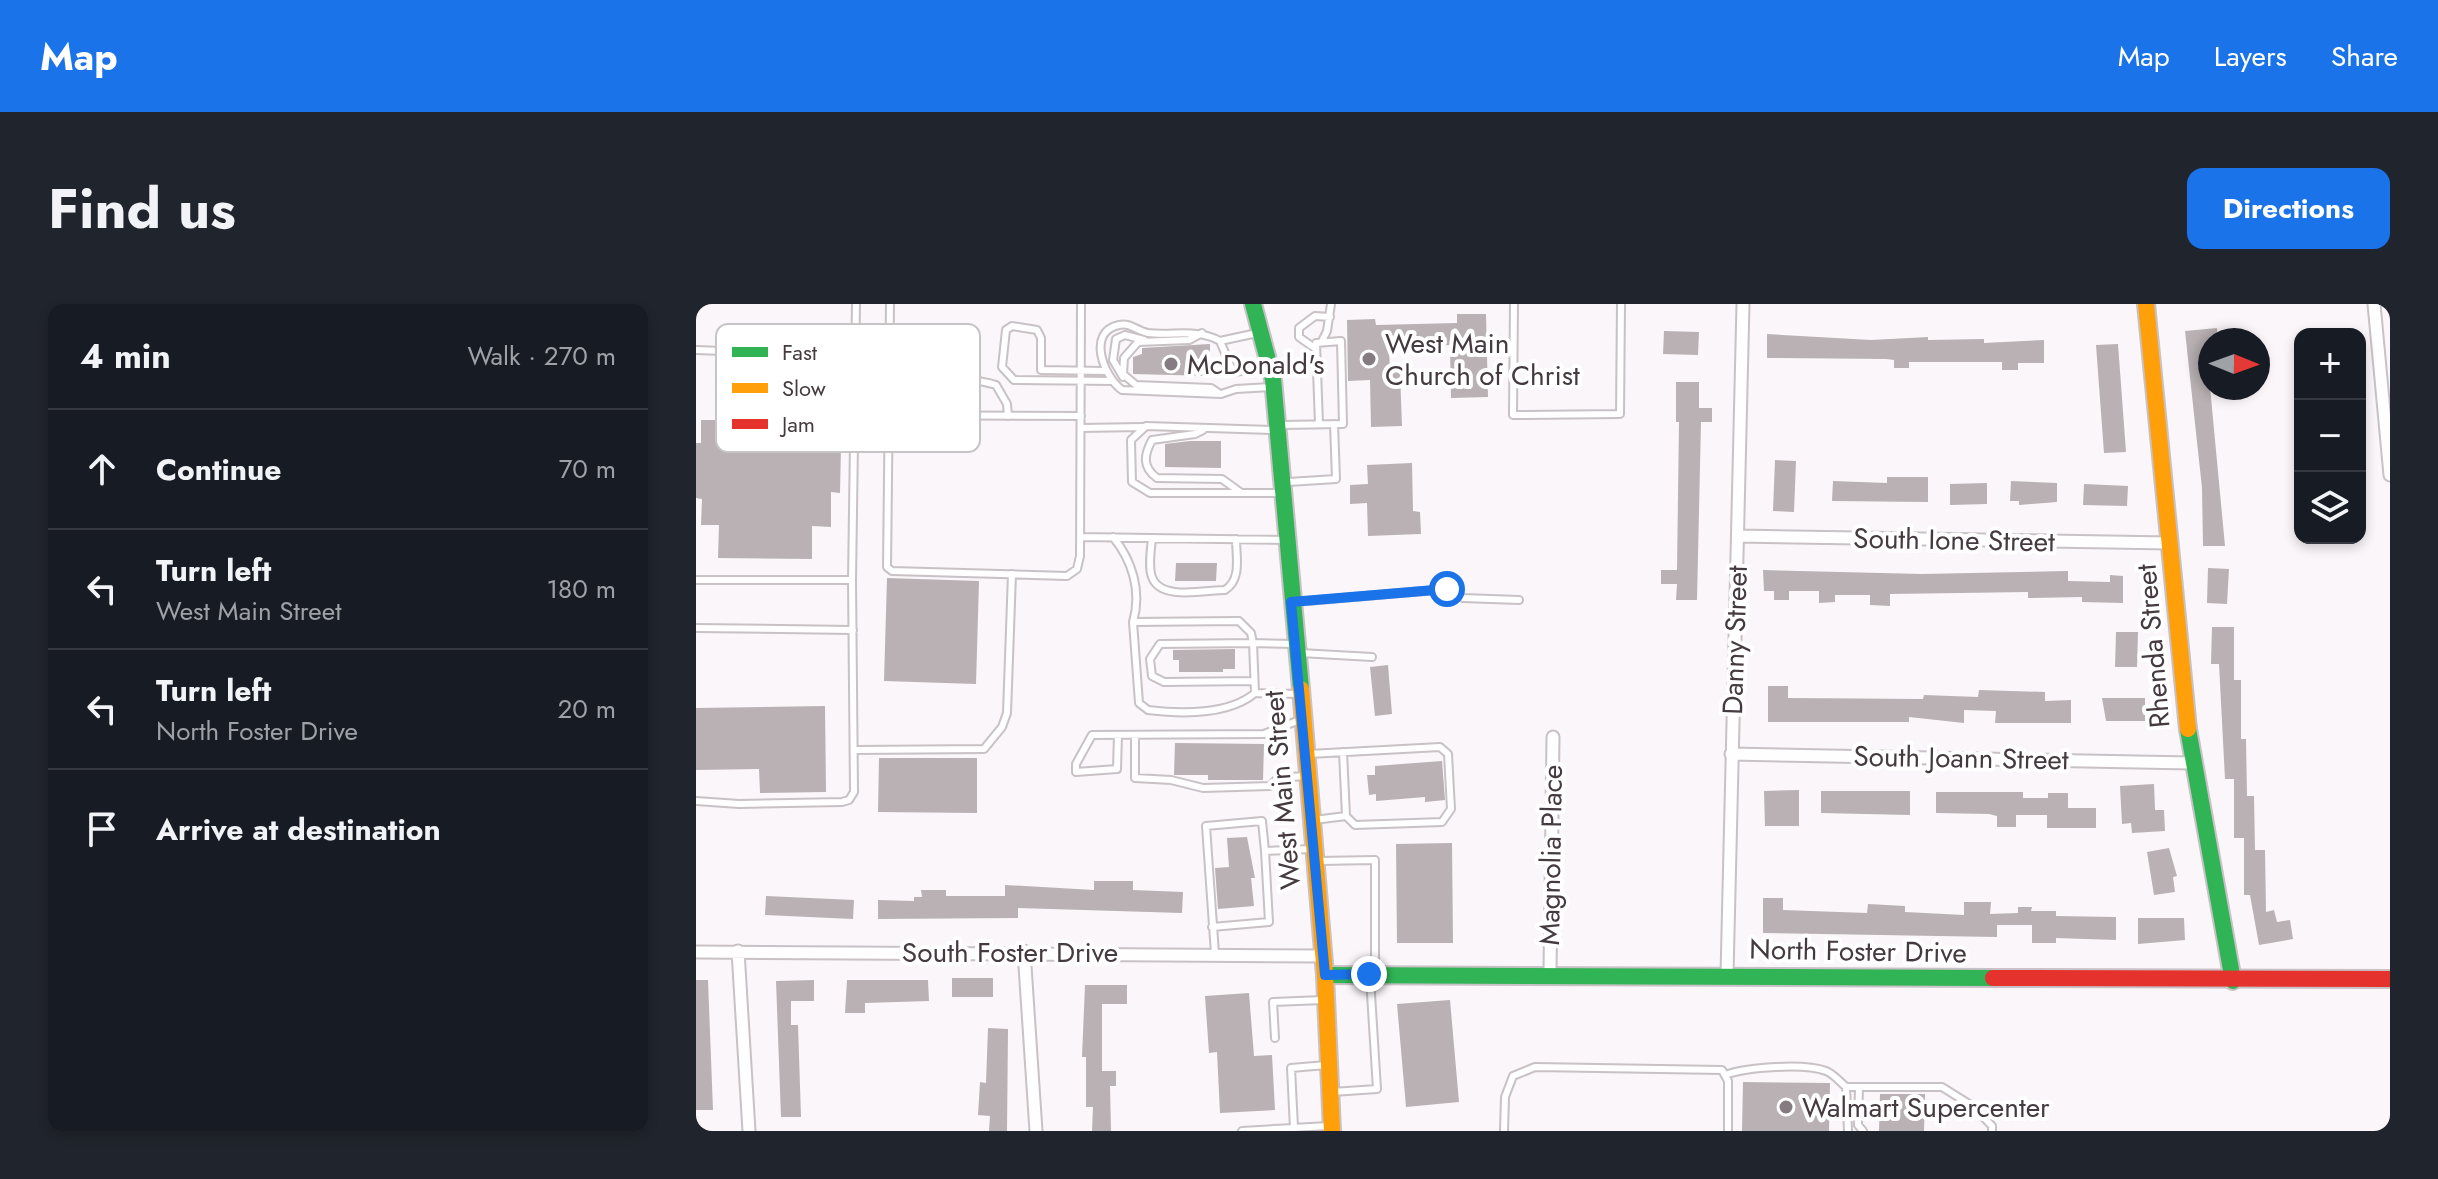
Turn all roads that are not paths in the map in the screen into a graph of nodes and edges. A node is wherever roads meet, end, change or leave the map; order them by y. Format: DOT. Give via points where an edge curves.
graph roads {
  1 [pos="856,304"];
  2 [pos="890,304"];
  3 [pos="1081,304"];
  4 [pos="1253,304"];
  5 [pos="1331,304"];
  6 [pos="1514,304"];
  7 [pos="1621,304"];
  8 [pos="1743,304"];
  9 [pos="2146,304"];
  10 [pos="2374,304"];
  11 [pos="1330,317"];
  12 [pos="856,324"];
  13 [pos="890,324"];
  14 [pos="1260,332"];
  15 [pos="1202,333"];
  16 [pos="1144,340"];
  17 [pos="1220,341"];
  18 [pos="1322,341"];
  19 [pos="1316,349"];
  20 [pos="696,350"];
  21 [pos="716,351"];
  22 [pos="1270,368"];
  23 [pos="1041,370"];
  24 [pos="1081,371"];
  25 [pos="1106,371"];
  26 [pos="1126,379"];
  27 [pos="1038,380"];
  28 [pos="1081,380"];
  29 [pos="1112,381"];
  30 [pos="980,384"];
  31 [pos="1274,387"];
  32 [pos="1221,394"];
  33 [pos="980,416"];
  34 [pos="1008,416"];
  35 [pos="1081,416"];
  36 [pos="1319,424"];
  37 [pos="1334,424"];
  38 [pos="1146,426"];
  39 [pos="1081,428"];
  40 [pos="1206,428"];
  41 [pos="1278,428"];
  42 [pos="854,452"];
  43 [pos="888,452"];
  44 [pos="2390,475"];
  45 [pos="1283,488"];
  46 [pos="1242,493"];
  47 [pos="1738,536"];
  48 [pos="1081,537"];
  49 [pos="1113,537"];
  50 [pos="1152,538"];
  51 [pos="1236,539"];
  52 [pos="1286,540"];
  53 [pos="2170,543"];
  54 [pos="1012,574"];
  55 [pos="696,580"];
  56 [pos="852,580"];
  57 [pos="1519,600"];
  58 [pos="1291,602"];
  59 [pos="1133,622"];
  60 [pos="696,628"];
  61 [pos="853,630"];
  62 [pos="1253,643"];
  63 [pos="1296,648"];
  64 [pos="1372,657"];
  65 [pos="1254,681"];
  66 [pos="1255,693"];
  67 [pos="1299,694"];
  68 [pos="1302,719"];
  69 [pos="1118,735"];
  70 [pos="1135,735"];
  71 [pos="1553,737"];
  72 [pos="855,750"];
  73 [pos="1343,752"];
  74 [pos="1306,754"];
  75 [pos="1731,754"];
  76 [pos="2191,763"];
  77 [pos="1308,775"];
  78 [pos="696,801"];
  79 [pos="1346,816"];
  80 [pos="1312,820"];
  81 [pos="1265,851"];
  82 [pos="1315,855"];
  83 [pos="1212,927"];
  84 [pos="738,951"];
  85 [pos="1024,951"];
  86 [pos="696,952"];
  87 [pos="1215,954"];
  88 [pos="1324,956"];
  89 [pos="1550,973"];
  90 [pos="1372,974"];
  91 [pos="1325,975"];
  92 [pos="1727,975"];
  93 [pos="2390,979"];
  94 [pos="2233,981"];
  95 [pos="1326,1000"];
  96 [pos="1275,1038"];
  97 [pos="1329,1065"];
  98 [pos="1725,1075"];
  99 [pos="1846,1087"];
  100 [pos="1859,1087"];
  101 [pos="1330,1092"];
  102 [pos="1294,1128"];
  103 [pos="1332,1128"];
  104 [pos="749,1131"];
  105 [pos="1036,1131"];
  106 [pos="1242,1131"];
  107 [pos="1504,1131"];
  108 [pos="1728,1131"];
  109 [pos="1848,1131"];
  110 [pos="1863,1131"];
  111 [pos="1992,1131"];
  1 -- 12 [label="lane"];
  2 -- 13 [label="lane"];
  3 -- 24 [label="lane"];
  4 -- 14 [label="street, West Main Street"];
  5 -- 11 [label="lane"];
  6 -- 7 [label="lane" via="1513,415 1620,414"];
  8 -- 47 [label="street, Danny Street"];
  9 -- 53 [label="street, Rhenda Street"];
  10 -- 44 [label="street"];
  11 -- 18 [label="lane"];
  11 -- 19 [label="lane" via="1315,316 1299,328 1299,337"];
  14 -- 17 [label="lane"];
  14 -- 22 [label="street, West Main Street"];
  15 -- 16 [label="lane" via="1189,340"];
  15 -- 17 [label="lane"];
  15 -- 25 [label="lane" via="1146,333 1117,325 1101,343"];
  16 -- 26 [label="lane" via="1124,358"];
  16 -- 26 [label="lane" via="1125,335 1116,339 1113,360"];
  17 -- 22 [label="lane" via="1233,372"];
  18 -- 19 [label="lane"];
  18 -- 37 [label="lane" via="1341,341 1343,424"];
  19 -- 36 [label="lane"];
  20 -- 21 [label="lane"];
  22 -- 31 [label="street, West Main Street"];
  23 -- 24 [label="lane"];
  23 -- 27 [label="lane"];
  23 -- 27 [label="lane" via="1037,330 1006,330 1006,375"];
  24 -- 25 [label="lane"];
  24 -- 28 [label="lane"];
  25 -- 29 [label="lane"];
  26 -- 32 [label="lane" via="1136,385 1211,388"];
  27 -- 28 [label="lane"];
  28 -- 29 [label="lane"];
  28 -- 35 [label="lane"];
  29 -- 32 [label="lane" via="1135,393"];
  30 -- 34 [label="lane" via="996,385"];
  31 -- 32 [label="lane"];
  31 -- 41 [label="street, West Main Street"];
  33 -- 34 [label="lane"];
  34 -- 35 [label="lane"];
  35 -- 39 [label="lane"];
  36 -- 37 [label="lane"];
  36 -- 41 [label="lane"];
  37 -- 45 [label="lane" via="1336,479"];
  38 -- 39 [label="lane"];
  38 -- 40 [label="lane"];
  38 -- 46 [label="lane" via="1131,440 1132,482 1140,490"];
  39 -- 48 [label="lane"];
  40 -- 41 [label="lane"];
  40 -- 46 [label="lane" via="1152,440 1145,462 1149,472 1157,478 1222,479"];
  41 -- 45 [label="street, West Main Street"];
  42 -- 56 [label="lane"];
  43 -- 54 [label="lane" via="887,567"];
  45 -- 46 [label="lane"];
  45 -- 52 [label="street, West Main Street"];
  47 -- 53 [label="street, South Ione Street"];
  47 -- 75 [label="street, Danny Street"];
  48 -- 49 [label="lane"];
  48 -- 54 [label="lane" via="1077,569 1067,576"];
  49 -- 50 [label="lane"];
  49 -- 59 [label="lane" via="1133,573"];
  50 -- 51 [label="lane"];
  50 -- 51 [label="lane" via="1151,576 1169,591 1225,590 1232,585"];
  51 -- 52 [label="lane"];
  52 -- 58 [label="street, West Main Street"];
  53 -- 76 [label="street, Rhenda Street"];
  54 -- 72 [label="lane" via="1007,713 994,739 984,749"];
  55 -- 56 [label="lane"];
  56 -- 61 [label="lane"];
  57 -- 58 [label="lane" via="1463,598 1447,589"];
  58 -- 63 [label="street, West Main Street"];
  59 -- 62 [label="lane" via="1239,621"];
  59 -- 66 [label="lane" via="1139,703 1148,710 1229,708"];
  60 -- 61 [label="lane"];
  61 -- 72 [label="lane"];
  62 -- 63 [label="lane"];
  62 -- 65 [label="lane"];
  62 -- 65 [label="lane" via="1160,644 1150,670 1164,682"];
  63 -- 64 [label="lane"];
  63 -- 67 [label="street, West Main Street"];
  65 -- 66 [label="lane"];
  66 -- 67 [label="lane"];
  67 -- 68 [label="street, West Main Street"];
  68 -- 70 [label="lane" via="1264,734"];
  68 -- 74 [label="street, West Main Street"];
  69 -- 69 [label="lane" via="1092,735 1076,772 1117,769"];
  69 -- 70 [label="lane"];
  70 -- 77 [label="lane" via="1135,778 1203,788 1270,786 1278,778"];
  71 -- 89 [label="street, Magnolia Place"];
  72 -- 78 [label="lane" via="854,792 849,800"];
  73 -- 74 [label="lane"];
  73 -- 79 [label="lane"];
  73 -- 79 [label="lane" via="1440,747 1448,754 1451,796 1451,809 1442,822 1355,825"];
  74 -- 77 [label="street, West Main Street"];
  75 -- 76 [label="street, South Joann Street"];
  75 -- 92 [label="street, Danny Street"];
  76 -- 94 [label="street, Rhenda Street"];
  77 -- 80 [label="street, West Main Street"];
  79 -- 80 [label="lane"];
  80 -- 82 [label="street, West Main Street"];
  81 -- 82 [label="lane"];
  81 -- 83 [label="lane" via="1269,922"];
  81 -- 83 [label="lane" via="1262,821 1206,826"];
  82 -- 88 [label="street, West Main Street"];
  82 -- 90 [label="lane" via="1375,860"];
  83 -- 87 [label="lane"];
  84 -- 85 [label="street, South Foster Drive"];
  84 -- 86 [label="street, South Foster Drive"];
  84 -- 104 [label="street"];
  85 -- 87 [label="street, South Foster Drive"];
  85 -- 105 [label="street"];
  87 -- 88 [label="street, South Foster Drive"];
  88 -- 91 [label="street, West Main Street"];
  89 -- 90 [label="street, North Foster Drive"];
  89 -- 92 [label="street, North Foster Drive"];
  90 -- 91 [label="street, North Foster Drive"];
  90 -- 101 [label="lane" via="1377,1089"];
  91 -- 95 [label="street, West Main Street"];
  92 -- 94 [label="street, North Foster Drive"];
  93 -- 94 [label="street, North Foster Drive"];
  95 -- 96 [label="lane" via="1273,1002"];
  95 -- 97 [label="street, West Main Street"];
  97 -- 101 [label="street, West Main Street"];
  97 -- 102 [label="lane" via="1291,1068"];
  98 -- 99 [label="lane" via="1743,1068 1817,1069"];
  98 -- 107 [label="lane" via="1722,1070 1535,1067 1513,1076 1505,1097"];
  98 -- 108 [label="lane"];
  99 -- 100 [label="lane"];
  99 -- 109 [label="lane"];
  100 -- 110 [label="lane" via="1858,1125"];
  100 -- 111 [label="lane" via="1942,1087 1974,1107"];
  101 -- 103 [label="street, West Main Street"];
  102 -- 103 [label="lane"];
  102 -- 106 [label="lane"];
}
